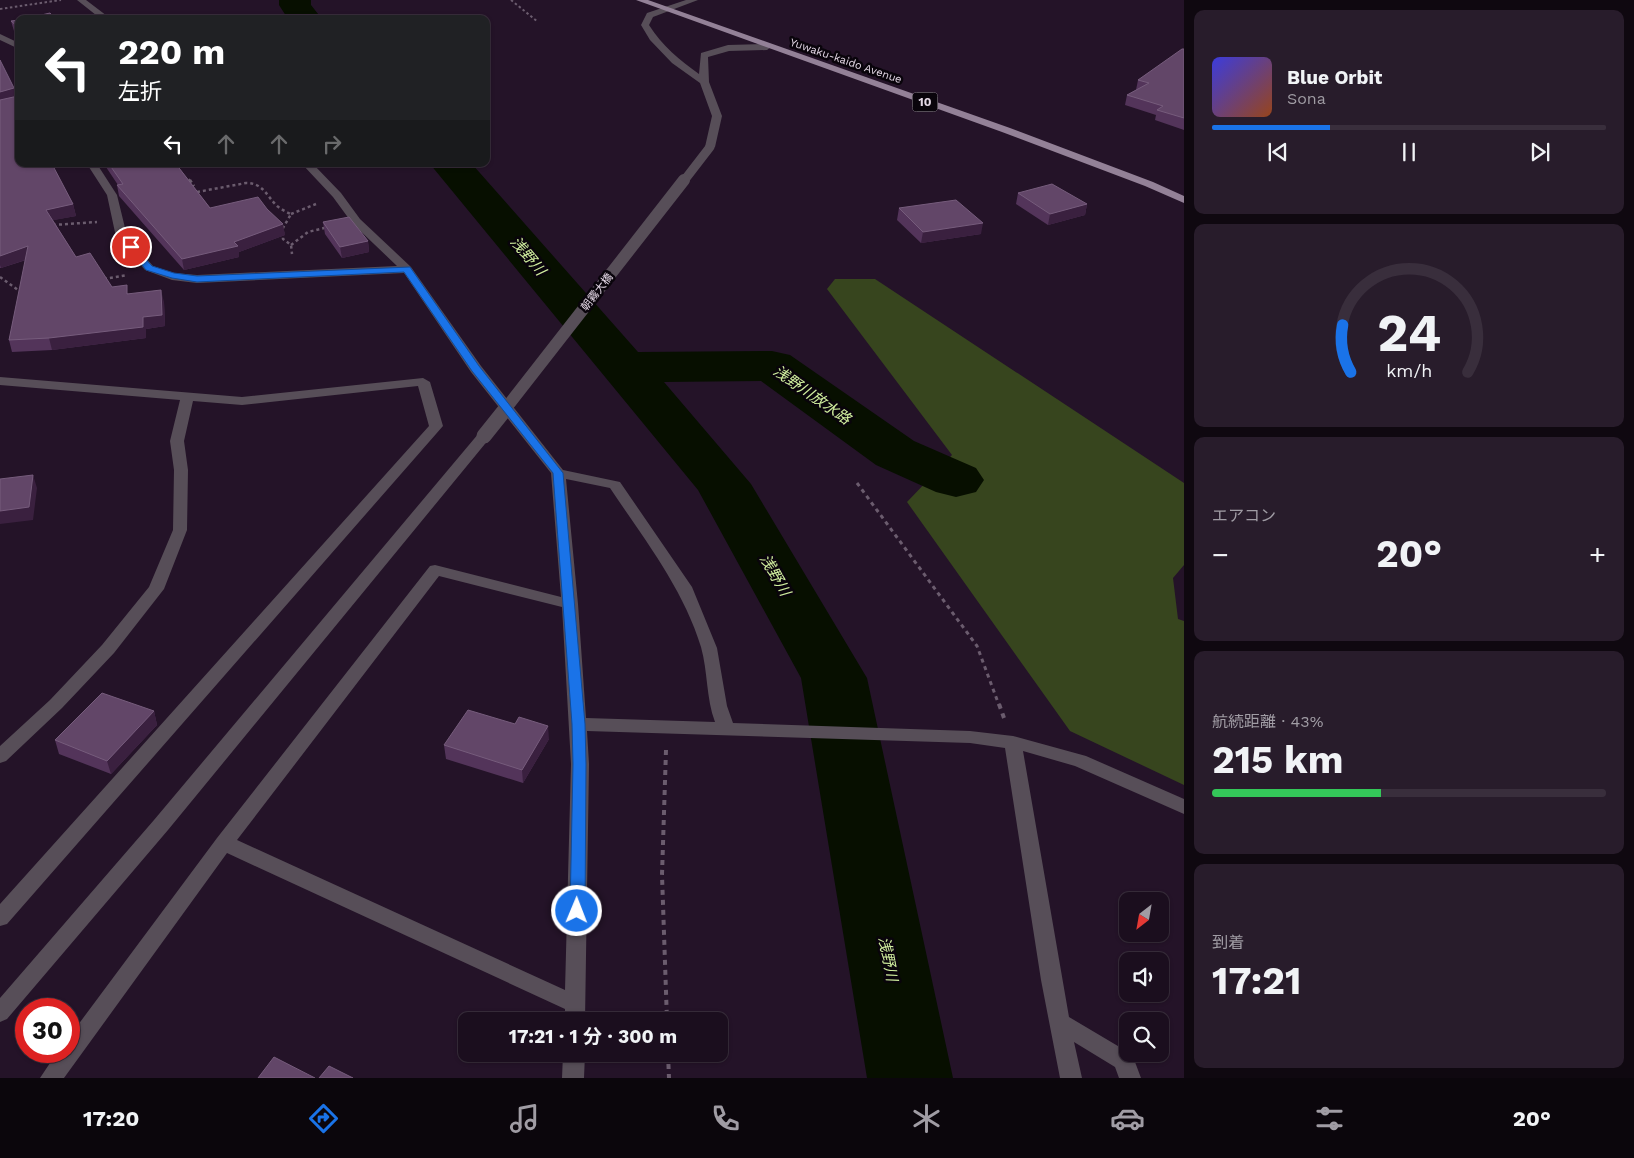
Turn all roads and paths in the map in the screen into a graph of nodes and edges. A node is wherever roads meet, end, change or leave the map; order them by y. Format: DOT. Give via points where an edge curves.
graph roads {
  1 [pos="61,0"];
  2 [pos="81,0"];
  3 [pos="511,0"];
  4 [pos="640,0"];
  5 [pos="694,0"];
  6 [pos="0,10"];
  7 [pos="664,10"];
  8 [pos="101,15"];
  9 [pos="538,22"];
  10 [pos="0,37"];
  11 [pos="15,44"];
  12 [pos="767,47"];
  13 [pos="704,82"];
  14 [pos="94,167"];
  15 [pos="310,167"];
  16 [pos="189,179"];
  17 [pos="1184,200"];
  18 [pos="118,220"];
  19 [pos="356,221"];
  20 [pos="46,226"];
  21 [pos="291,245"];
  22 [pos="407,269"];
  23 [pos="155,270"];
  24 [pos="294,274"];
  25 [pos="0,277"];
  26 [pos="98,280"];
  27 [pos="29,298"];
  28 [pos="0,382"];
  29 [pos="188,396"];
  30 [pos="558,473"];
  31 [pos="857,483"];
  32 [pos="570,604"];
  33 [pos="578,724"];
  34 [pos="666,728"];
  35 [pos="736,730"];
  36 [pos="1013,742"];
  37 [pos="0,756"];
  38 [pos="1184,807"];
  39 [pos="224,843"];
  40 [pos="0,918"];
  41 [pos="575,1012"];
  42 [pos="667,1012"];
  43 [pos="0,1013"];
  44 [pos="1059,1022"];
  45 [pos="574,1062"];
  46 [pos="668,1062"];
  47 [pos="51,1078"];
  48 [pos="573,1078"];
  49 [pos="669,1078"];
  50 [pos="1071,1078"];
  51 [pos="1130,1078"];
  1 -- 6 [label="path"];
  2 -- 8 [label="street"];
  3 -- 9 [label="path"];
  4 -- 7 [label="main road, Yuwaku-kaido Avenue / 10"];
  5 -- 7 [label="street"];
  7 -- 12 [label="main road, Yuwaku-kaido Avenue / 10"];
  7 -- 13 [label="street" via="650,16 645,25 675,61"];
  10 -- 11 [label="street"];
  12 -- 13 [label="street" via="728,48 704,55"];
  12 -- 17 [label="main road, Yuwaku-kaido Avenue / 10" via="1006,130"];
  13 -- 43 [label="street, 朝霧大橋, bridge" via="717,116 710,147 484,436 161,825"];
  14 -- 18 [label="street" via="112,196"];
  15 -- 19 [label="street"];
  16 -- 21 [label="path" via="198,193 246,182 263,188 278,207 291,214 283,228 283,239"];
  18 -- 20 [label="path"];
  18 -- 23 [label="street" via="122,237 149,268"];
  19 -- 21 [label="path" via="308,232"];
  19 -- 22 [label="street"];
  21 -- 24 [label="path"];
  22 -- 24 [label="street"];
  22 -- 30 [label="street" via="476,368"];
  23 -- 24 [label="street" via="197,279"];
  23 -- 26 [label="path"];
  25 -- 27 [label="path"];
  28 -- 29 [label="street"];
  29 -- 37 [label="street" via="177,441 181,470 180,530 156,589 108,649"];
  29 -- 40 [label="street" via="242,401 423,382 436,426"];
  30 -- 32 [label="street"];
  30 -- 35 [label="street" via="615,485 684,586 709,648 718,706"];
  31 -- 36 [label="path" via="977,646"];
  32 -- 33 [label="street"];
  32 -- 39 [label="street" via="435,570"];
  33 -- 34 [label="street"];
  33 -- 41 [label="street"];
  34 -- 35 [label="street"];
  34 -- 42 [label="path" via="662,876"];
  35 -- 36 [label="street" via="970,736"];
  36 -- 38 [label="street" via="1080,761"];
  36 -- 44 [label="street"];
  39 -- 41 [label="street"];
  39 -- 47 [label="street"];
  44 -- 50 [label="street"];
  44 -- 51 [label="street" via="1124,1062"];
  45 -- 48 [label="street"];
  46 -- 49 [label="path"];
}
